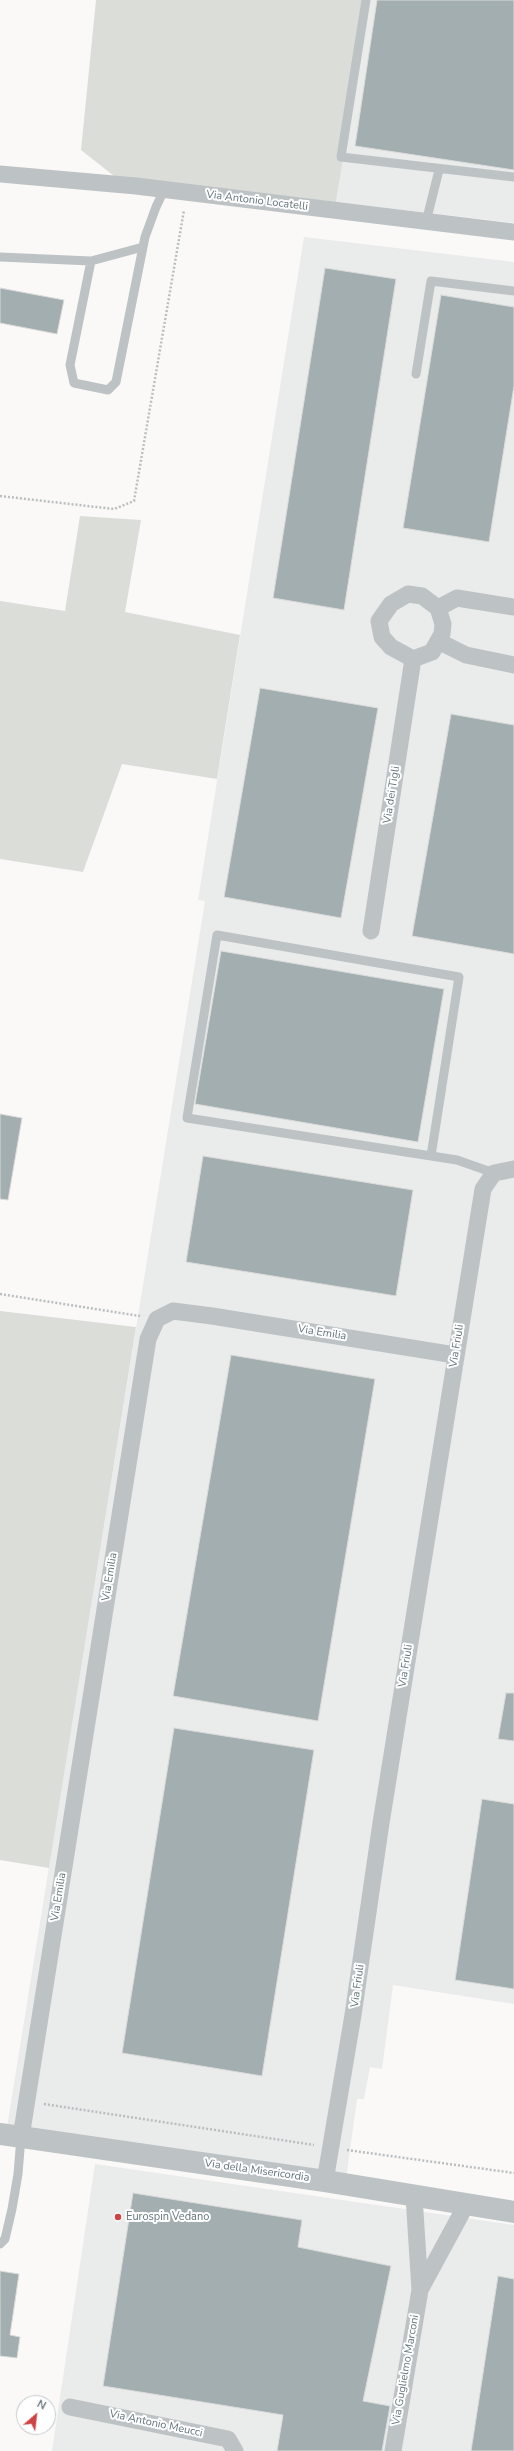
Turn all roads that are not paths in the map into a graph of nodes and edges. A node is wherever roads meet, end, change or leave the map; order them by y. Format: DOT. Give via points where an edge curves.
graph roads {
  1 [pos="366,0"];
  2 [pos="439,170"];
  3 [pos="0,174"];
  4 [pos="514,177"];
  5 [pos="164,190"];
  6 [pos="426,222"];
  7 [pos="514,232"];
  8 [pos="143,247"];
  9 [pos="0,257"];
  10 [pos="91,261"];
  11 [pos="514,290"];
  12 [pos="416,374"];
  13 [pos="514,607"];
  14 [pos="438,608"];
  15 [pos="438,641"];
  16 [pos="413,659"];
  17 [pos="514,665"];
  18 [pos="371,931"];
  19 [pos="431,1156"];
  20 [pos="514,1169"];
  21 [pos="494,1173"];
  22 [pos="455,1355"];
  23 [pos="10,2135"];
  24 [pos="325,2181"];
  25 [pos="414,2196"];
  26 [pos="466,2205"];
  27 [pos="514,2212"];
  28 [pos="0,2244"];
  29 [pos="420,2290"];
  30 [pos="70,2407"];
  31 [pos="235,2451"];
  32 [pos="393,2451"];
  1 -- 2 [label="lane" via="341,158"];
  2 -- 4 [label="lane"];
  2 -- 6 [label="lane"];
  3 -- 5 [label="street, Via Antonio Locatelli"];
  5 -- 6 [label="street, Via Antonio Locatelli"];
  5 -- 8 [label="lane"];
  6 -- 7 [label="street, Via Antonio Locatelli"];
  8 -- 10 [label="lane"];
  8 -- 10 [label="lane" via="116,382 108,390 74,384 70,365"];
  9 -- 10 [label="lane"];
  11 -- 12 [label="lane" via="432,281"];
  13 -- 14 [label="street" via="457,598"];
  14 -- 15 [label="street" via="443,624"];
  14 -- 16 [label="street" via="422,596 408,594 391,604 379,621 382,637 392,647"];
  15 -- 16 [label="street" via="432,652"];
  15 -- 17 [label="street" via="466,655"];
  16 -- 18 [label="street, Via dei Tigli"];
  19 -- 19 [label="lane" via="187,1118 218,935 459,977"];
  19 -- 21 [label="lane" via="457,1160"];
  20 -- 21 [label="street"];
  21 -- 22 [label="street, Via Friuli" via="483,1189"];
  22 -- 23 [label="street, Via Emilia" via="173,1311 157,1318 148,1339 26,2101"];
  22 -- 24 [label="street, Via Friuli" via="353,2016"];
  23 -- 24 [label="street, Via della Misericordia"];
  23 -- 28 [label="lane" via="18,2174 5,2239"];
  24 -- 25 [label="street, Via della Misericordia"];
  25 -- 26 [label="street, Via della Misericordia"];
  25 -- 29 [label="street, Via Guglielmo Marconi"];
  26 -- 27 [label="street, Via della Misericordia"];
  26 -- 29 [label="street, Via Guglielmo Marconi"];
  29 -- 32 [label="street, Via Guglielmo Marconi"];
  30 -- 31 [label="street, Via Antonio Meucci" via="228,2439"];
}
